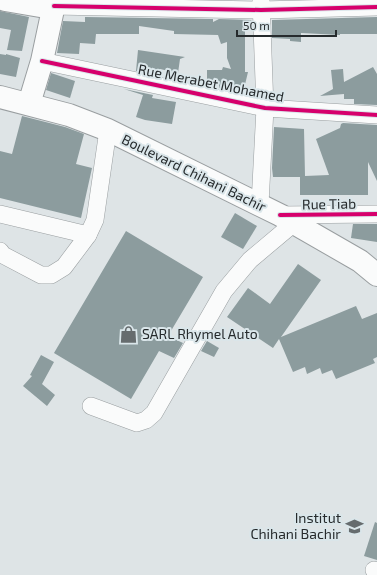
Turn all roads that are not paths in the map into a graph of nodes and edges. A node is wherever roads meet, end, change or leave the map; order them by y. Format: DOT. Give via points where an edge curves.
graph roads {
  1 [pos="5,0"];
  2 [pos="55,3"];
  3 [pos="261,5"];
  4 [pos="377,7"];
  5 [pos="42,61"];
  6 [pos="0,97"];
  7 [pos="29,104"];
  8 [pos="264,108"];
  9 [pos="377,115"];
  10 [pos="108,130"];
  11 [pos="260,204"];
  12 [pos="0,214"];
  13 [pos="377,214"];
  14 [pos="287,219"];
  15 [pos="88,235"];
  16 [pos="0,251"];
  17 [pos="377,275"];
  18 [pos="91,406"];
  1 -- 2 [label="main road" via="40,6"];
  2 -- 3 [label="street"];
  2 -- 5 [label="main road"];
  3 -- 4 [label="street"];
  3 -- 8 [label="street"];
  5 -- 7 [label="main road"];
  5 -- 8 [label="street, Rue Merabet Mohamed"];
  6 -- 7 [label="main road, Boulevard Chihani Bachir"];
  7 -- 10 [label="main road, Boulevard Chihani Bachir" via="69,115"];
  8 -- 9 [label="street, Rue Merabet Mohamed"];
  8 -- 11 [label="street"];
  10 -- 11 [label="main road, Boulevard Chihani Bachir"];
  10 -- 15 [label="street" via="94,220"];
  11 -- 14 [label="main road, Boulevard Chihani Bachir"];
  12 -- 15 [label="street"];
  13 -- 14 [label="street, Rue Tiab"];
  14 -- 17 [label="main road, Boulevard Chihani Bachir" via="360,261"];
  14 -- 18 [label="street" via="224,291 154,413 137,423"];
  15 -- 16 [label="street" via="64,267 51,275 42,275"];
}
